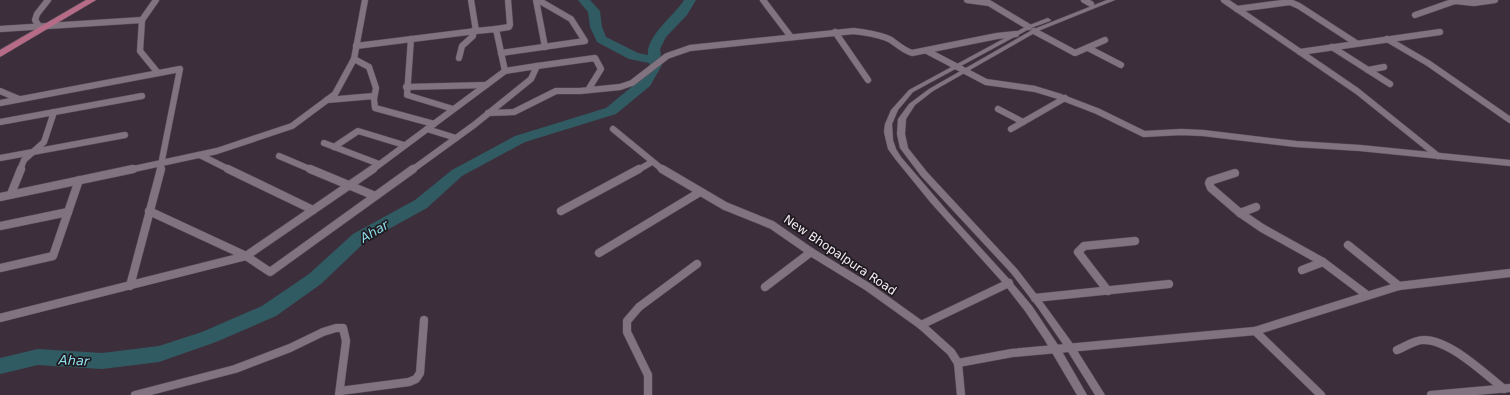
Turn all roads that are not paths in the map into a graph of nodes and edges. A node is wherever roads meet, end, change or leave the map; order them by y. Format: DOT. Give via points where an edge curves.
graph roads {
  1 [pos="48,0"];
  2 [pos="83,0"];
  3 [pos="92,0"];
  4 [pos="156,0"];
  5 [pos="365,0"];
  6 [pos="471,0"];
  7 [pos="508,0"];
  8 [pos="537,0"];
  9 [pos="763,0"];
  10 [pos="967,0"];
  11 [pos="1099,0"];
  12 [pos="1112,0"];
  13 [pos="1224,0"];
  14 [pos="1495,0"];
  15 [pos="1087,2"];
  16 [pos="1237,9"];
  17 [pos="1415,15"];
  18 [pos="142,20"];
  19 [pos="43,26"];
  20 [pos="0,29"];
  21 [pos="496,29"];
  22 [pos="1031,29"];
  23 [pos="474,31"];
  24 [pos="835,32"];
  25 [pos="1440,32"];
  26 [pos="1016,34"];
  27 [pos="791,37"];
  28 [pos="411,39"];
  29 [pos="1387,39"];
  30 [pos="1105,40"];
  31 [pos="1356,43"];
  32 [pos="356,46"];
  33 [pos="546,47"];
  34 [pos="1332,47"];
  35 [pos="1088,48"];
  36 [pos="0,49"];
  37 [pos="927,51"];
  38 [pos="1300,52"];
  39 [pos="501,53"];
  40 [pos="0,54"];
  41 [pos="459,58"];
  42 [pos="354,59"];
  43 [pos="1121,65"];
  44 [pos="537,66"];
  45 [pos="1384,67"];
  46 [pos="959,69"];
  47 [pos="1368,70"];
  48 [pos="505,71"];
  49 [pos="158,73"];
  50 [pos="868,80"];
  51 [pos="1390,84"];
  52 [pos="486,85"];
  53 [pos="406,87"];
  54 [pos="588,90"];
  55 [pos="0,91"];
  56 [pos="142,96"];
  57 [pos="374,96"];
  58 [pos="1065,98"];
  59 [pos="19,99"];
  60 [pos="326,100"];
  61 [pos="0,103"];
  62 [pos="998,109"];
  63 [pos="453,110"];
  64 [pos="54,112"];
  65 [pos="488,113"];
  66 [pos="1510,120"];
  67 [pos="0,122"];
  68 [pos="1023,122"];
  69 [pos="431,126"];
  70 [pos="613,129"];
  71 [pos="1011,129"];
  72 [pos="125,135"];
  73 [pos="456,138"];
  74 [pos="324,143"];
  75 [pos="404,145"];
  76 [pos="334,147"];
  77 [pos="31,152"];
  78 [pos="200,155"];
  79 [pos="279,156"];
  80 [pos="1439,156"];
  81 [pos="0,158"];
  82 [pos="652,162"];
  83 [pos="162,163"];
  84 [pos="1510,163"];
  85 [pos="380,164"];
  86 [pos="1235,173"];
  87 [pos="79,180"];
  88 [pos="350,184"];
  89 [pos="700,192"];
  90 [pos="11,194"];
  91 [pos="375,196"];
  92 [pos="0,197"];
  93 [pos="1256,207"];
  94 [pos="313,210"];
  95 [pos="150,211"];
  96 [pos="561,211"];
  97 [pos="68,212"];
  98 [pos="1240,213"];
  99 [pos="0,226"];
  100 [pos="1134,241"];
  101 [pos="1348,245"];
  102 [pos="811,252"];
  103 [pos="599,253"];
  104 [pos="246,256"];
  105 [pos="1323,262"];
  106 [pos="697,264"];
  107 [pos="0,268"];
  108 [pos="1302,270"];
  109 [pos="1510,273"];
  110 [pos="1009,283"];
  111 [pos="1169,284"];
  112 [pos="130,286"];
  113 [pos="1399,286"];
  114 [pos="765,287"];
  115 [pos="1108,290"];
  116 [pos="1367,295"];
  117 [pos="1035,298"];
  118 [pos="0,318"];
  119 [pos="424,320"];
  120 [pos="921,325"];
  121 [pos="1255,332"];
  122 [pos="1070,347"];
  123 [pos="1056,349"];
  124 [pos="1397,350"];
  125 [pos="958,363"];
  126 [pos="1507,389"];
  127 [pos="340,393"];
  128 [pos="135,395"];
  129 [pos="648,395"];
  130 [pos="961,395"];
  131 [pos="1082,395"];
  132 [pos="1100,395"];
  133 [pos="1321,395"];
  134 [pos="1431,395"];
  1 -- 19 [label="street" via="35,20"];
  2 -- 19 [label="main road"];
  3 -- 19 [label="main road"];
  4 -- 18 [label="street"];
  5 -- 32 [label="street"];
  6 -- 23 [label="street"];
  7 -- 21 [label="street" via="510,26"];
  8 -- 33 [label="street"];
  8 -- 33 [label="street" via="571,19 585,41"];
  9 -- 27 [label="street"];
  10 -- 22 [label="street" via="989,3"];
  11 -- 15 [label="street"];
  12 -- 22 [label="street"];
  13 -- 16 [label="street"];
  14 -- 17 [label="street" via="1474,3 1455,1"];
  15 -- 22 [label="street"];
  16 -- 31 [label="street" via="1290,2"];
  16 -- 38 [label="street"];
  18 -- 19 [label="street"];
  18 -- 49 [label="street" via="140,51"];
  19 -- 20 [label="street"];
  19 -- 36 [label="main road"];
  19 -- 40 [label="main road"];
  21 -- 23 [label="street"];
  21 -- 39 [label="street"];
  22 -- 26 [label="street"];
  22 -- 35 [label="street" via="1072,53"];
  22 -- 46 [label="street"];
  23 -- 28 [label="street"];
  23 -- 41 [label="street" via="473,36 459,49"];
  24 -- 27 [label="street"];
  24 -- 37 [label="street" via="867,33 890,40 904,51"];
  24 -- 50 [label="street"];
  25 -- 29 [label="street"];
  26 -- 37 [label="street"];
  26 -- 46 [label="street"];
  27 -- 54 [label="street" via="690,48 667,56 632,83 620,87"];
  28 -- 32 [label="street"];
  28 -- 53 [label="street"];
  29 -- 31 [label="street"];
  29 -- 66 [label="street" via="1453,79"];
  30 -- 35 [label="street"];
  31 -- 34 [label="street"];
  32 -- 42 [label="street"];
  33 -- 39 [label="street"];
  34 -- 38 [label="street"];
  34 -- 47 [label="street"];
  35 -- 43 [label="street"];
  37 -- 46 [label="street"];
  38 -- 80 [label="street" via="1357,91"];
  39 -- 48 [label="street"];
  42 -- 57 [label="street" via="369,67 376,88"];
  42 -- 60 [label="street" via="335,94"];
  44 -- 48 [label="street"];
  44 -- 54 [label="street" via="595,58 602,69"];
  44 -- 65 [label="street" via="531,79"];
  45 -- 47 [label="street"];
  46 -- 58 [label="street" via="986,82 1035,89"];
  46 -- 110 [label="street" via="911,92 898,102 891,115 888,133 892,150 919,185"];
  46 -- 117 [label="street" via="912,104 902,119 901,134 904,148 924,174 1014,271"];
  47 -- 51 [label="street"];
  48 -- 52 [label="street"];
  49 -- 59 [label="street"];
  49 -- 83 [label="street" via="180,69"];
  52 -- 53 [label="street"];
  52 -- 63 [label="street"];
  53 -- 63 [label="street" via="407,95"];
  54 -- 65 [label="street" via="556,91 514,112"];
  55 -- 59 [label="street"];
  56 -- 64 [label="street"];
  57 -- 60 [label="street"];
  57 -- 69 [label="street" via="375,108"];
  58 -- 68 [label="street"];
  58 -- 80 [label="street" via="1144,134 1203,133"];
  59 -- 61 [label="street"];
  60 -- 78 [label="street" via="292,126"];
  62 -- 68 [label="street"];
  63 -- 69 [label="street"];
  64 -- 67 [label="street"];
  64 -- 77 [label="street" via="44,142"];
  65 -- 73 [label="street"];
  68 -- 71 [label="street"];
  69 -- 73 [label="street"];
  69 -- 75 [label="street"];
  70 -- 82 [label="street, New Bhopalpura Road"];
  72 -- 77 [label="street"];
  73 -- 91 [label="street"];
  74 -- 76 [label="street"];
  75 -- 76 [label="street" via="358,131"];
  75 -- 85 [label="street"];
  76 -- 85 [label="street"];
  77 -- 81 [label="street"];
  77 -- 90 [label="street" via="24,160"];
  78 -- 83 [label="street"];
  78 -- 94 [label="street"];
  79 -- 88 [label="street"];
  80 -- 84 [label="street"];
  82 -- 89 [label="street, New Bhopalpura Road"];
  82 -- 96 [label="street"];
  83 -- 87 [label="street"];
  83 -- 95 [label="street"];
  85 -- 88 [label="street"];
  86 -- 98 [label="street" via="1209,183 1211,188"];
  87 -- 90 [label="street"];
  87 -- 97 [label="street"];
  88 -- 91 [label="street"];
  88 -- 94 [label="street"];
  89 -- 102 [label="street, New Bhopalpura Road" via="725,206 772,225"];
  89 -- 103 [label="street"];
  90 -- 92 [label="street"];
  91 -- 104 [label="street" via="270,272"];
  93 -- 98 [label="street"];
  94 -- 104 [label="street"];
  95 -- 104 [label="street"];
  95 -- 112 [label="street"];
  97 -- 99 [label="street"];
  97 -- 107 [label="street" via="53,256"];
  98 -- 105 [label="street"];
  100 -- 115 [label="street" via="1084,246 1079,249 1080,255"];
  101 -- 113 [label="street"];
  102 -- 114 [label="street"];
  102 -- 120 [label="street, New Bhopalpura Road" via="868,287"];
  104 -- 112 [label="street"];
  105 -- 108 [label="street"];
  105 -- 116 [label="street"];
  106 -- 129 [label="street" via="640,307 627,321 627,332 648,375"];
  109 -- 113 [label="street"];
  110 -- 120 [label="street"];
  110 -- 123 [label="street"];
  111 -- 115 [label="street"];
  112 -- 118 [label="street"];
  113 -- 116 [label="street"];
  115 -- 117 [label="street"];
  116 -- 121 [label="street"];
  117 -- 122 [label="street"];
  119 -- 127 [label="street" via="420,374 416,379"];
  120 -- 125 [label="street, New Bhopalpura Road"];
  121 -- 122 [label="street"];
  121 -- 133 [label="street"];
  122 -- 123 [label="street"];
  122 -- 132 [label="street"];
  123 -- 125 [label="street" via="1012,353"];
  123 -- 131 [label="street"];
  124 -- 126 [label="street" via="1423,340 1435,341 1448,346"];
  125 -- 130 [label="street"];
  126 -- 134 [label="street"];
  127 -- 128 [label="street" via="346,333 344,328 323,332 235,370"];
}
